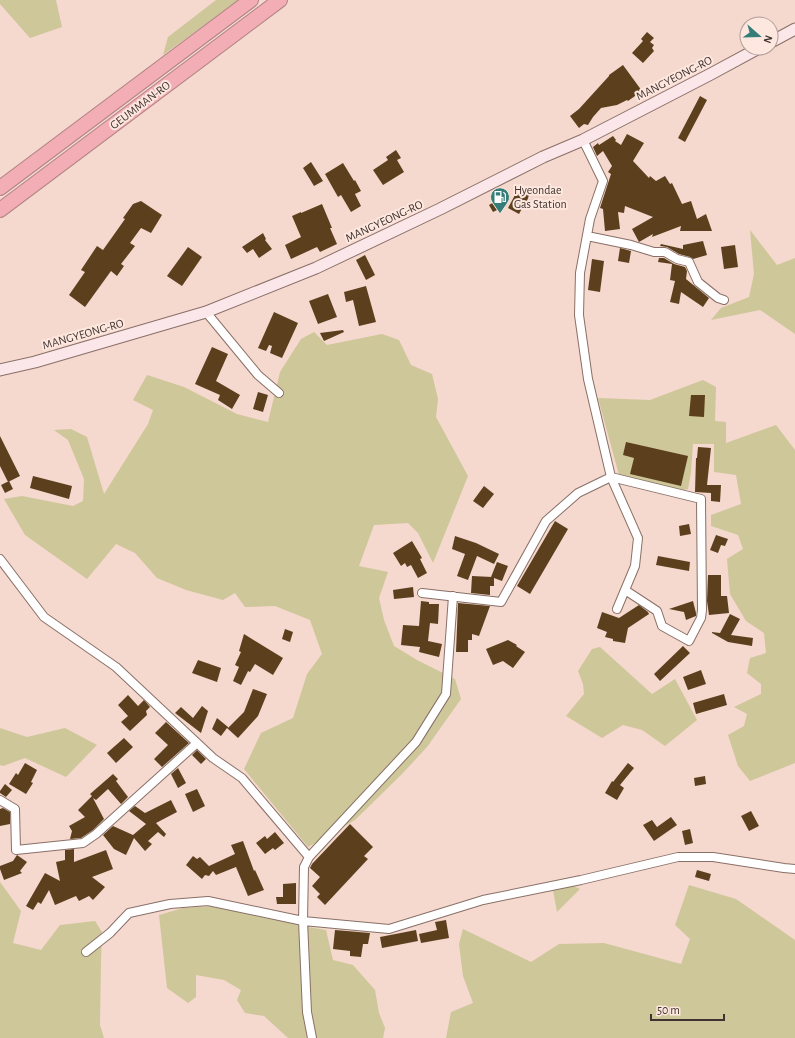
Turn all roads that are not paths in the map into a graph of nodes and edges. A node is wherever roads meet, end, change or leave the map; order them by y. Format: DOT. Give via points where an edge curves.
graph roads {
  1 [pos="250,0"];
  2 [pos="280,0"];
  3 [pos="795,29"];
  4 [pos="779,38"];
  5 [pos="744,56"];
  6 [pos="583,140"];
  7 [pos="0,188"];
  8 [pos="0,210"];
  9 [pos="587,236"];
  10 [pos="724,300"];
  11 [pos="206,312"];
  12 [pos="0,370"];
  13 [pos="279,393"];
  14 [pos="611,476"];
  15 [pos="0,559"];
  16 [pos="625,590"];
  17 [pos="422,593"];
  18 [pos="453,596"];
  19 [pos="617,609"];
  20 [pos="197,743"];
  21 [pos="0,800"];
  22 [pos="309,857"];
  23 [pos="795,869"];
  24 [pos="303,921"];
  25 [pos="86,952"];
  26 [pos="312,1038"];
  1 -- 7 [label="highway, GEUMMAN-RO"];
  2 -- 8 [label="highway, GEUMMAN-RO"];
  3 -- 4 [label="street"];
  5 -- 6 [label="street, MANGYEONG-RO"];
  6 -- 9 [label="street" via="603,181 590,218"];
  6 -- 11 [label="street, MANGYEONG-RO" via="316,268"];
  9 -- 10 [label="street" via="654,252 665,252 689,262 698,282"];
  9 -- 14 [label="street" via="580,273 579,315 588,379"];
  11 -- 12 [label="street, MANGYEONG-RO"];
  11 -- 13 [label="street" via="258,375"];
  14 -- 16 [label="street" via="638,538 635,566"];
  14 -- 16 [label="street" via="701,499 702,610 701,618 689,641 662,626 657,611"];
  14 -- 18 [label="street" via="578,493 546,521 501,602"];
  15 -- 20 [label="street" via="44,617 116,667"];
  16 -- 19 [label="street"];
  17 -- 18 [label="street"];
  18 -- 22 [label="street" via="446,694 416,742"];
  20 -- 21 [label="street" via="83,843 16,850 15,809"];
  20 -- 22 [label="street" via="213,758 242,778"];
  22 -- 24 [label="street" via="304,867"];
  23 -- 24 [label="street" via="713,857 678,857 483,900 389,929"];
  24 -- 25 [label="street" via="208,901 170,904 129,913 110,933"];
  24 -- 26 [label="street" via="307,1012"];
}
